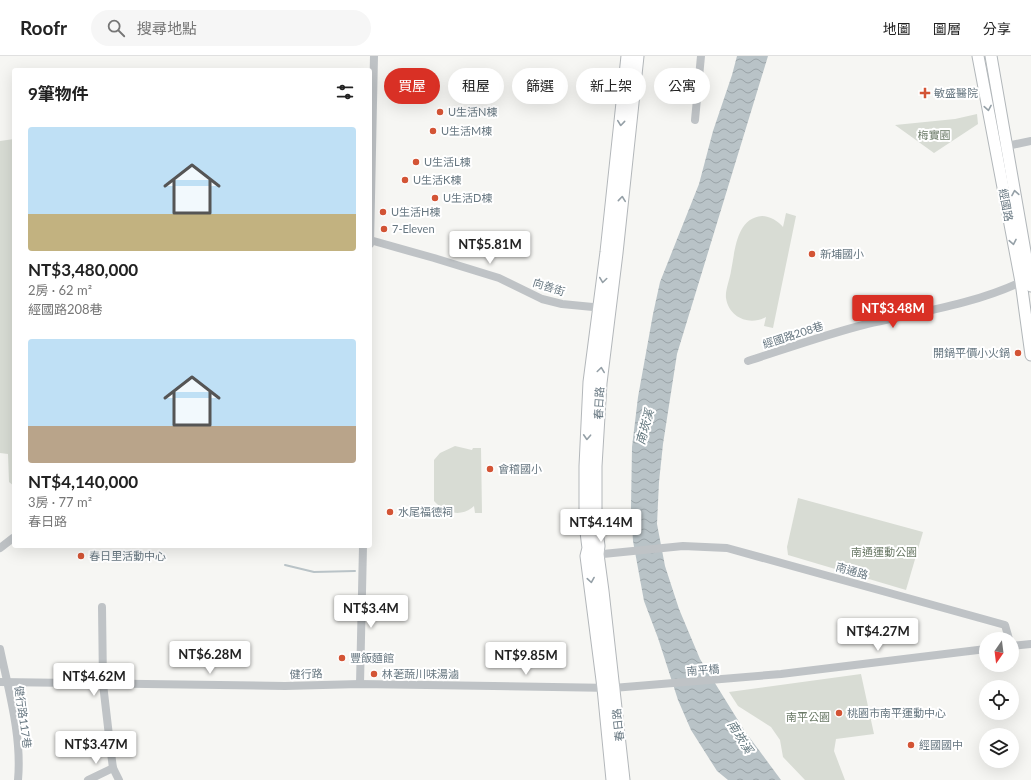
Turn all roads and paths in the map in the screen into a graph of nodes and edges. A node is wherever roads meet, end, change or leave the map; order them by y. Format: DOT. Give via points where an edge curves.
graph roads {
  1 [pos="374,56"];
  2 [pos="628,56"];
  3 [pos="637,56"];
  4 [pos="701,56"];
  5 [pos="978,56"];
  6 [pos="990,56"];
  7 [pos="695,120"];
  8 [pos="1031,141"];
  9 [pos="1007,146"];
  10 [pos="372,148"];
  11 [pos="995,148"];
  12 [pos="372,241"];
  13 [pos="1028,281"];
  14 [pos="605,308"];
  15 [pos="1031,355"];
  16 [pos="748,361"];
  17 [pos="12,539"];
  18 [pos="0,548"];
  19 [pos="363,548"];
  20 [pos="592,555"];
  21 [pos="102,607"];
  22 [pos="1007,632"];
  23 [pos="1031,644"];
  24 [pos="1019,645"];
  25 [pos="0,650"];
  26 [pos="979,650"];
  27 [pos="4,682"];
  28 [pos="103,684"];
  29 [pos="360,684"];
  30 [pos="615,687"];
  31 [pos="113,768"];
  32 [pos="617,774"];
  33 [pos="18,780"];
  34 [pos="88,780"];
  35 [pos="119,780"];
  1 -- 10 [label="street"];
  2 -- 14 [label="main road, 春日路, one-way" via="607,252"];
  14 -- 3 [label="main road, 春日路, one-way"];
  4 -- 7 [label="street"];
  5 -- 11 [label="street, 經國路, one-way"];
  6 -- 9 [label="street, 經國路"];
  8 -- 9 [label="street"];
  9 -- 11 [label="street"];
  13 -- 9 [label="street, 經國路, one-way"];
  11 -- 13 [label="street, 經國路, one-way"];
  12 -- 14 [label="street, 向善街" via="498,278 542,299 562,304"];
  13 -- 15 [label="street, 經國路"];
  13 -- 16 [label="street, 經國路208巷" via="965,302 834,333"];
  14 -- 20 [label="main road, 春日路"];
  17 -- 18 [label="street"];
  19 -- 29 [label="street"];
  20 -- 22 [label="street, 南通路" via="677,546 727,548 1005,625"];
  20 -- 30 [label="main road, 春日路"];
  21 -- 28 [label="street"];
  23 -- 24 [label="street"];
  25 -- 27 [label="street, 健行路117巷"];
  26 -- 30 [label="street, 南平橋" via="781,674"];
  27 -- 28 [label="street, 健行路"];
  27 -- 33 [label="street, 健行路117巷" via="15,720"];
  28 -- 29 [label="street, 健行路"];
  28 -- 31 [label="street"];
  29 -- 30 [label="street, 健行路"];
  30 -- 32 [label="main road, 春日路"];
  31 -- 34 [label="street"];
  31 -- 35 [label="street"];
}
